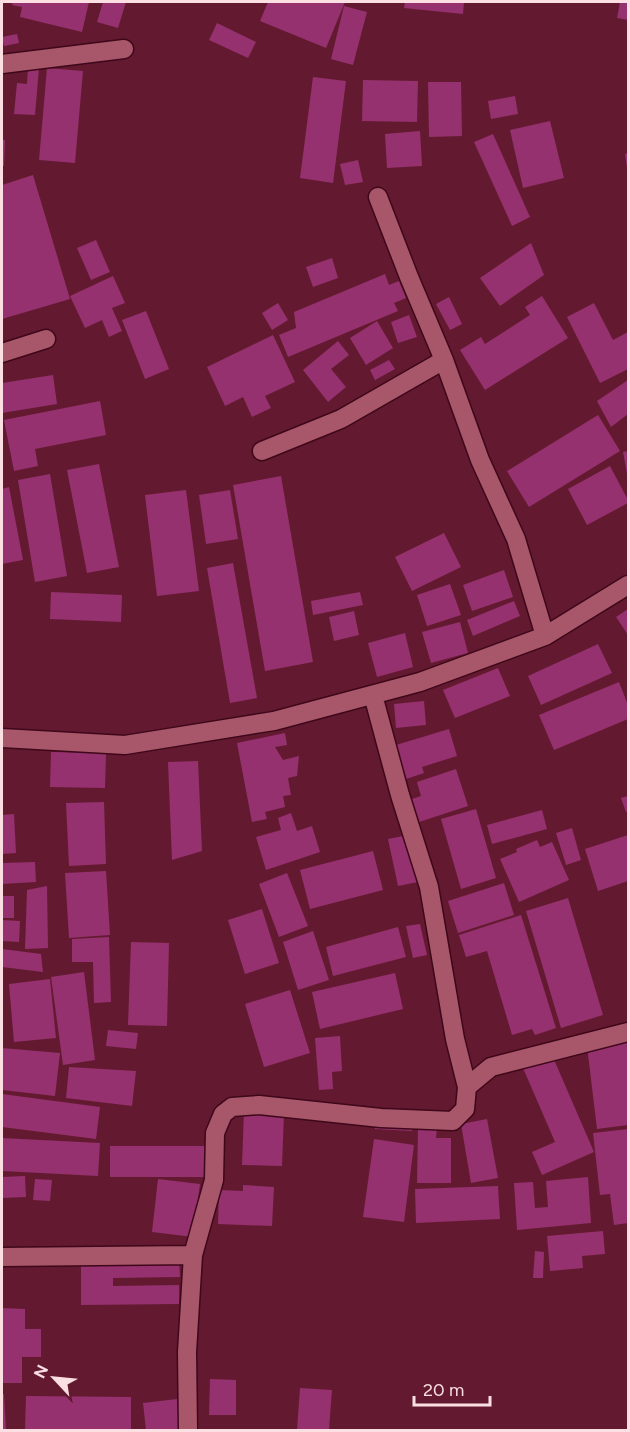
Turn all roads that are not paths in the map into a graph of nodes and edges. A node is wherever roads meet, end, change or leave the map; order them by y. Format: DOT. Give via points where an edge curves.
graph roads {
  1 [pos="124,49"];
  2 [pos="2,64"];
  3 [pos="378,197"];
  4 [pos="46,339"];
  5 [pos="2,353"];
  6 [pos="444,360"];
  7 [pos="262,451"];
  8 [pos="628,585"];
  9 [pos="545,636"];
  10 [pos="373,695"];
  11 [pos="2,738"];
  12 [pos="628,1032"];
  13 [pos="467,1087"];
  14 [pos="192,1255"];
  15 [pos="2,1257"];
  16 [pos="188,1431"];
  1 -- 2 [label="street"];
  3 -- 6 [label="street"];
  4 -- 5 [label="street"];
  6 -- 7 [label="street" via="341,418"];
  6 -- 9 [label="street" via="480,460 516,539"];
  8 -- 9 [label="street"];
  9 -- 10 [label="street"];
  10 -- 11 [label="street" via="274,721 125,746"];
  10 -- 13 [label="street" via="429,888"];
  12 -- 13 [label="street" via="491,1067"];
  13 -- 14 [label="street" via="465,1109 453,1121 259,1105 232,1107 223,1114 216,1133 214,1180"];
  14 -- 15 [label="street"];
  14 -- 16 [label="street"];
}
